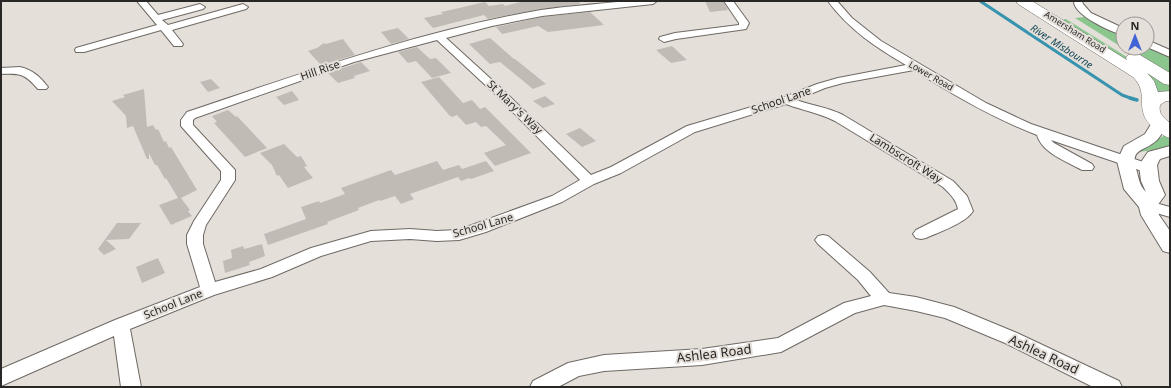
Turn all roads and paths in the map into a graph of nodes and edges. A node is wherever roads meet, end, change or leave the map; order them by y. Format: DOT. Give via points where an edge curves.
graph roads {
  1 [pos="141,1"];
  2 [pos="653,1"];
  3 [pos="728,1"];
  4 [pos="832,1"];
  5 [pos="1023,1"];
  6 [pos="1041,1"];
  7 [pos="1078,1"];
  8 [pos="200,6"];
  9 [pos="243,7"];
  10 [pos="162,25"];
  11 [pos="1115,28"];
  12 [pos="438,36"];
  13 [pos="664,39"];
  14 [pos="178,44"];
  15 [pos="1155,47"];
  16 [pos="80,50"];
  17 [pos="1170,54"];
  18 [pos="915,67"];
  19 [pos="1,71"];
  20 [pos="1170,80"];
  21 [pos="42,87"];
  22 [pos="1170,96"];
  23 [pos="786,100"];
  24 [pos="1152,102"];
  25 [pos="1164,128"];
  26 [pos="1042,132"];
  27 [pos="1170,151"];
  28 [pos="1125,161"];
  29 [pos="1087,167"];
  30 [pos="1147,168"];
  31 [pos="590,181"];
  32 [pos="1148,206"];
  33 [pos="1170,212"];
  34 [pos="921,234"];
  35 [pos="823,240"];
  36 [pos="1170,246"];
  37 [pos="209,290"];
  38 [pos="884,299"];
  39 [pos="122,325"];
  40 [pos="1,378"];
  41 [pos="131,387"];
  42 [pos="540,387"];
  43 [pos="1112,387"];
  1 -- 10 [label="street"];
  2 -- 12 [label="street, Hill Rise" via="542,13 491,22"];
  3 -- 13 [label="street" via="744,23 743,27"];
  4 -- 18 [label="street, Lower Road" via="853,25"];
  5 -- 24 [label="highway, Amersham Road" via="1134,70 1146,81"];
  6 -- 20 [label="highway, Amersham Road"];
  7 -- 11 [label="street" via="1078,5 1088,15"];
  8 -- 10 [label="street"];
  9 -- 10 [label="street"];
  10 -- 14 [label="street"];
  10 -- 16 [label="street"];
  12 -- 31 [label="street, St Mary's Way"];
  12 -- 37 [label="street, Hill Rise" via="343,62 199,112 187,120 187,126 228,170 228,180 195,235"];
  15 -- 17 [label="street"];
  18 -- 23 [label="street, School Lane" via="842,80"];
  18 -- 26 [label="street, Lower Road" via="1008,118"];
  19 -- 21 [label="street" via="23,70 31,74"];
  22 -- 24 [label="highway" via="1163,96"];
  23 -- 31 [label="street, School Lane" via="691,130"];
  23 -- 34 [label="street, Lambscroft Way" via="825,111 839,118 958,192 966,210 958,217"];
  24 -- 25 [label="highway, Amersham Road" via="1150,109 1153,118"];
  25 -- 28 [label="main road" via="1130,149"];
  26 -- 28 [label="street, Lower Road"];
  26 -- 29 [label="street" via="1049,146"];
  27 -- 30 [label="main road" via="1154,156"];
  28 -- 30 [label="street, Lower Road"];
  28 -- 32 [label="main road" via="1133,189"];
  30 -- 32 [label="main road" via="1156,195"];
  31 -- 37 [label="street, School Lane" via="557,199 466,233 437,236 371,236 316,252 266,273"];
  32 -- 33 [label="street"];
  32 -- 36 [label="main road" via="1150,215"];
  35 -- 38 [label="street" via="864,276"];
  37 -- 39 [label="street, School Lane"];
  38 -- 42 [label="street, Ashlea Road" via="850,308 781,345 702,357 604,363 575,369"];
  38 -- 43 [label="street, Ashlea Road" via="948,312 1011,338"];
  39 -- 40 [label="street, School Lane"];
  39 -- 41 [label="street"];
}
